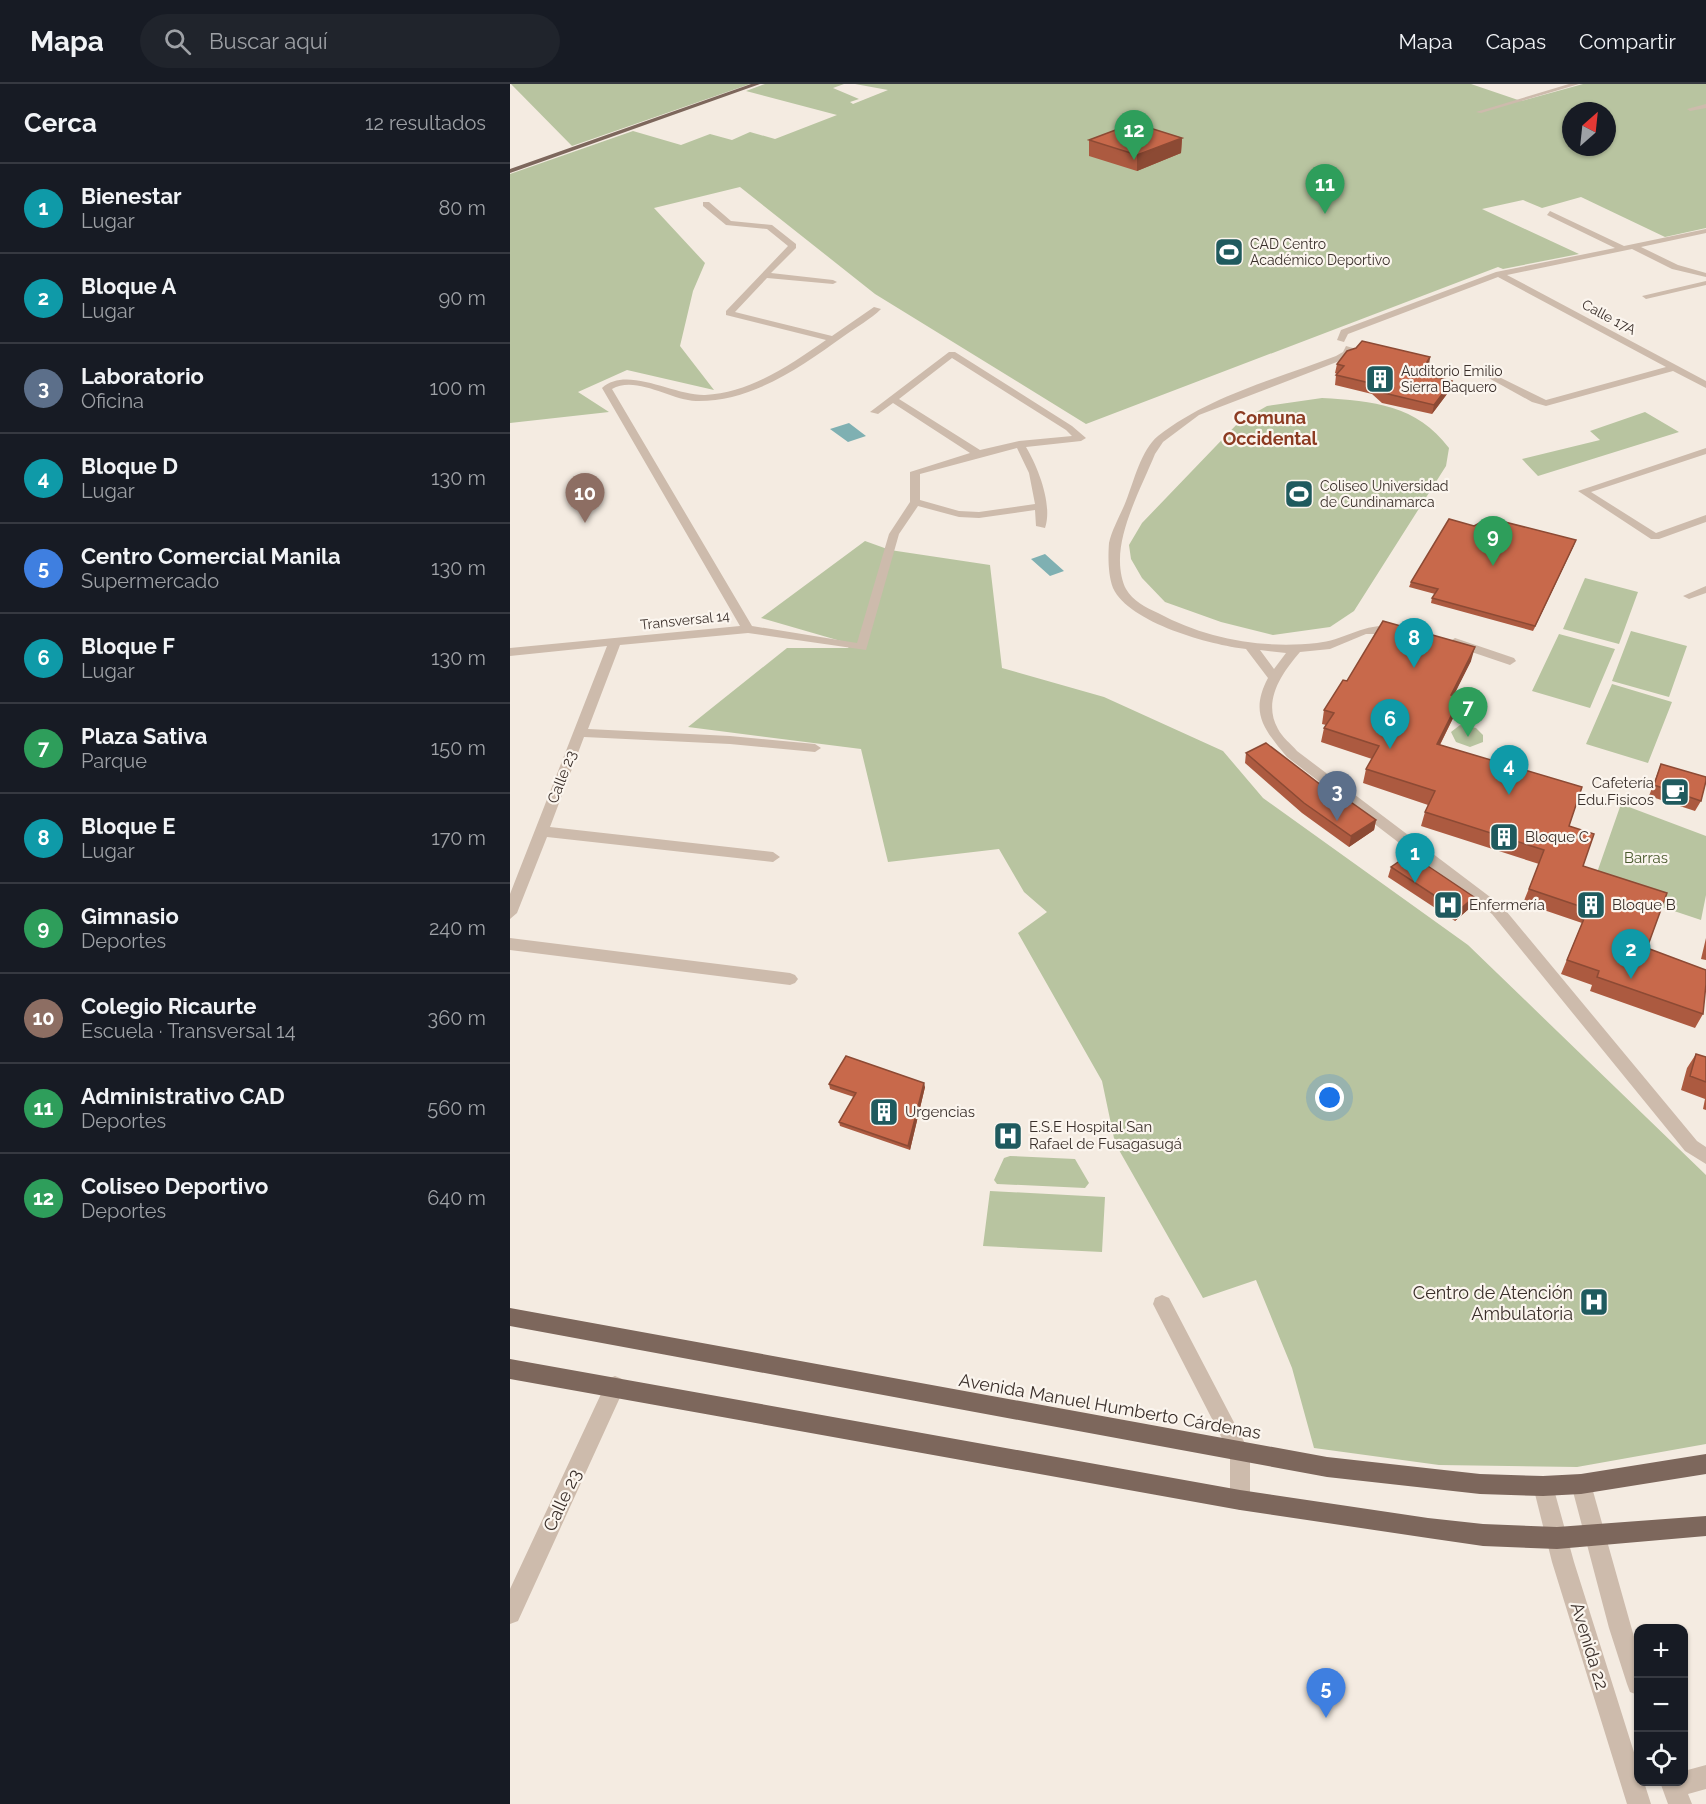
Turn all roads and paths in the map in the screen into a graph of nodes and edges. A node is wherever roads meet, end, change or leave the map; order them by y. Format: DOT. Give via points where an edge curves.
graph roads {
  1 [pos="757,84"];
  2 [pos="1570,85"];
  3 [pos="1706,106"];
  4 [pos="1690,109"];
  5 [pos="1479,112"];
  6 [pos="510,171"];
  7 [pos="706,204"];
  8 [pos="1550,213"];
  9 [pos="1706,231"];
  10 [pos="1633,246"];
  11 [pos="1622,248"];
  12 [pos="1499,273"];
  13 [pos="765,275"];
  14 [pos="1706,275"];
  15 [pos="833,282"];
  16 [pos="1706,283"];
  17 [pos="1646,296"];
  18 [pos="878,309"];
  19 [pos="832,339"];
  20 [pos="1674,368"];
  21 [pos="1490,376"];
  22 [pos="1706,385"];
  23 [pos="893,399"];
  24 [pos="875,412"];
  25 [pos="1019,444"];
  26 [pos="1706,451"];
  27 [pos="977,453"];
  28 [pos="915,502"];
  29 [pos="1041,506"];
  30 [pos="1706,518"];
  31 [pos="1041,526"];
  32 [pos="1706,589"];
  33 [pos="1689,596"];
  34 [pos="748,629"];
  35 [pos="1412,631"];
  36 [pos="1447,640"];
  37 [pos="615,642"];
  38 [pos="1250,646"];
  39 [pos="1296,649"];
  40 [pos="510,652"];
  41 [pos="1510,661"];
  42 [pos="1273,676"];
  43 [pos="579,733"];
  44 [pos="815,748"];
  45 [pos="541,831"];
  46 [pos="772,857"];
  47 [pos="510,913"];
  48 [pos="510,944"];
  49 [pos="790,979"];
  50 [pos="1706,1156"];
  51 [pos="1162,1304"];
  52 [pos="510,1317"];
  53 [pos="510,1369"];
  54 [pos="615,1386"];
  55 [pos="1240,1453"];
  56 [pos="1706,1464"];
  57 [pos="1581,1484"];
  58 [pos="1543,1486"];
  59 [pos="1240,1500"];
  60 [pos="1706,1526"];
  61 [pos="1594,1537"];
  62 [pos="1557,1538"];
  63 [pos="510,1613"];
  64 [pos="1636,1678"];
  65 [pos="1706,1777"];
  66 [pos="1675,1790"];
  67 [pos="1639,1804"];
  1 -- 6 [label="main road"];
  2 -- 5 [label="street"];
  3 -- 4 [label="street"];
  7 -- 13 [label="street" via="729,223 769,227 793,246"];
  8 -- 11 [label="street"];
  9 -- 10 [label="street"];
  10 -- 11 [label="street"];
  10 -- 14 [label="street" via="1675,267"];
  11 -- 12 [label="street"];
  12 -- 20 [label="street, Calle 17A"];
  12 -- 38 [label="street" via="1344,332 1347,353 1339,358 1196,413 1159,440 1115,541 1119,588 1133,605 1176,628"];
  13 -- 15 [label="street"];
  13 -- 19 [label="street" via="729,314"];
  16 -- 17 [label="street"];
  18 -- 19 [label="street"];
  19 -- 34 [label="street" via="764,383 734,395 686,397 625,381 607,388"];
  20 -- 21 [label="street" via="1546,403"];
  20 -- 22 [label="street, Calle 17A"];
  23 -- 24 [label="street"];
  23 -- 25 [label="street" via="952,354 1081,438"];
  23 -- 27 [label="street"];
  25 -- 27 [label="street"];
  25 -- 29 [label="street" via="1033,464"];
  26 -- 30 [label="street" via="1583,491 1655,537"];
  27 -- 28 [label="street" via="915,472"];
  28 -- 29 [label="street" via="959,514"];
  28 -- 34 [label="street, Transversal 14" via="894,534 862,647"];
  29 -- 31 [label="street"];
  32 -- 33 [label="street"];
  34 -- 37 [label="street, Transversal 14"];
  35 -- 39 [label="street" via="1364,631 1326,646"];
  36 -- 41 [label="street"];
  37 -- 40 [label="street, Transversal 14"];
  37 -- 43 [label="street, Calle 23"];
  38 -- 39 [label="street"];
  38 -- 42 [label="street"];
  39 -- 42 [label="street"];
  42 -- 50 [label="street" via="1265,703 1271,729 1292,754 1497,910 1691,1146"];
  43 -- 44 [label="street"];
  43 -- 45 [label="street, Calle 23"];
  45 -- 46 [label="street"];
  45 -- 47 [label="street, Calle 23"];
  48 -- 49 [label="street"];
  51 -- 55 [label="street"];
  52 -- 55 [label="main road, Avenida Manuel Humberto Cárdenas"];
  53 -- 54 [label="main road"];
  54 -- 59 [label="main road"];
  54 -- 63 [label="street, Calle 23"];
  55 -- 58 [label="main road, Avenida Manuel Humberto Cárdenas" via="1445,1480"];
  55 -- 59 [label="street"];
  56 -- 57 [label="main road, Avenida Manuel Humberto Cárdenas"];
  57 -- 58 [label="main road, Avenida Manuel Humberto Cárdenas"];
  57 -- 61 [label="street"];
  58 -- 62 [label="street, Avenida 22"];
  59 -- 62 [label="main road" via="1483,1535"];
  60 -- 61 [label="main road"];
  61 -- 62 [label="main road"];
  61 -- 64 [label="street"];
  62 -- 67 [label="street, Avenida 22"];
  65 -- 66 [label="street"];
}
